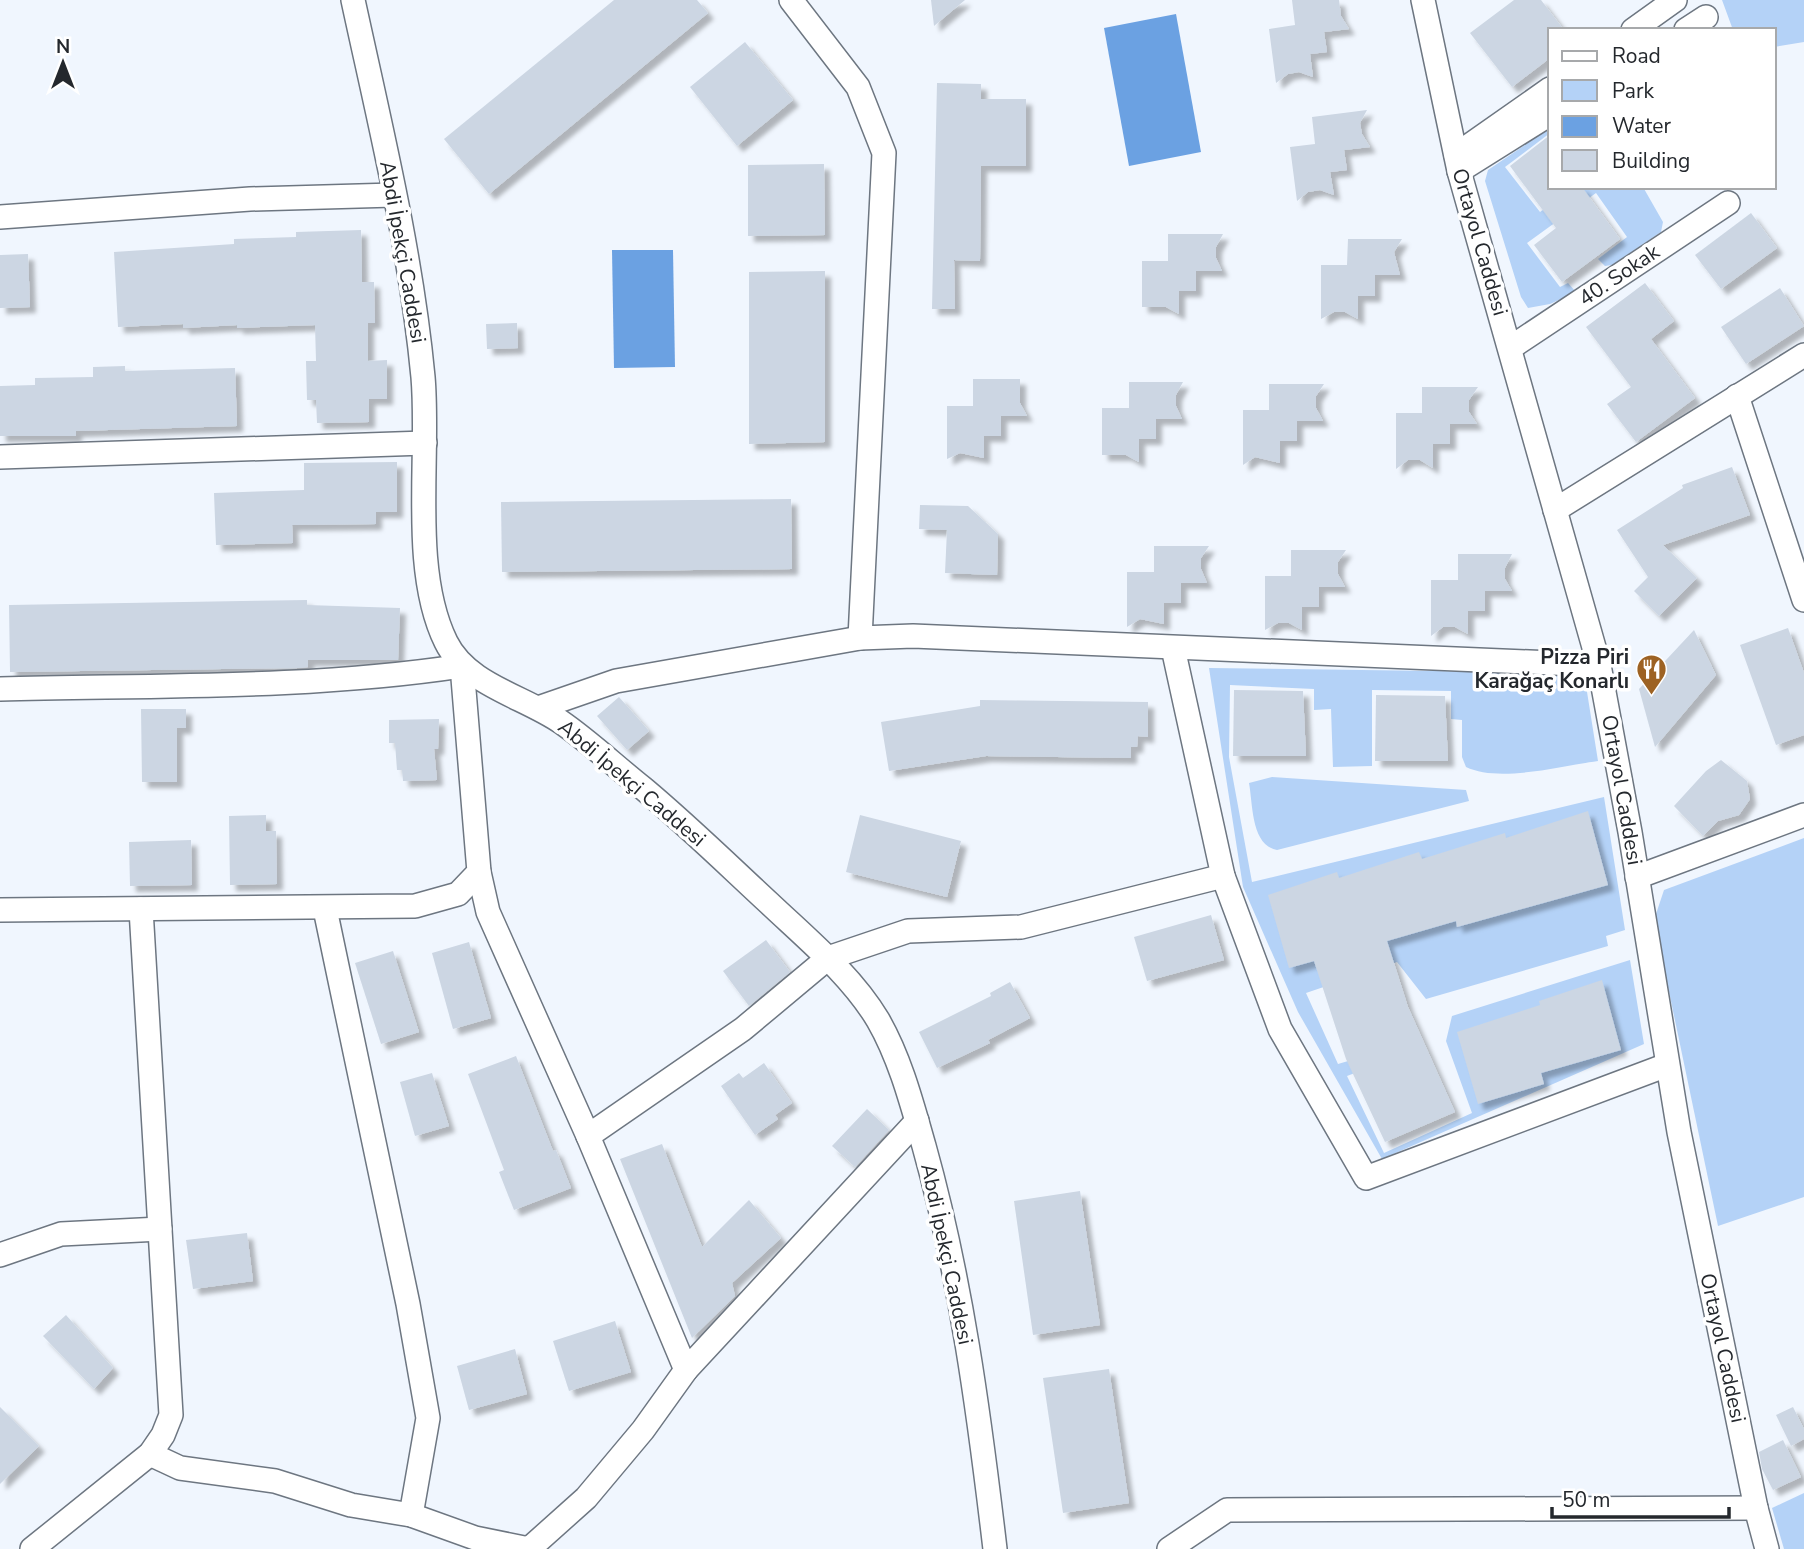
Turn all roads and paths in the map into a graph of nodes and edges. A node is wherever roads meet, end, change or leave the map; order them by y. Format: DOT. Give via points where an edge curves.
graph roads {
  1 [pos="353,0"];
  2 [pos="791,0"];
  3 [pos="1423,0"];
  4 [pos="1675,0"];
  5 [pos="1706,17"];
  6 [pos="1636,28"];
  7 [pos="1689,28"];
  8 [pos="1548,91"];
  9 [pos="1548,115"];
  10 [pos="1457,163"];
  11 [pos="394,195"];
  12 [pos="1728,203"];
  13 [pos="0,217"];
  14 [pos="1510,348"];
  15 [pos="1804,355"];
  16 [pos="1737,396"];
  17 [pos="425,443"];
  18 [pos="0,457"];
  19 [pos="1555,510"];
  20 [pos="1804,600"];
  21 [pos="860,638"];
  22 [pos="1173,648"];
  23 [pos="1599,665"];
  24 [pos="462,666"];
  25 [pos="0,689"];
  26 [pos="538,708"];
  27 [pos="1804,815"];
  28 [pos="479,872"];
  29 [pos="1223,876"];
  30 [pos="1637,877"];
  31 [pos="141,909"];
  32 [pos="325,909"];
  33 [pos="0,910"];
  34 [pos="828,958"];
  35 [pos="1667,1065"];
  36 [pos="917,1121"];
  37 [pos="588,1136"];
  38 [pos="160,1229"];
  39 [pos="0,1255"];
  40 [pos="685,1370"];
  41 [pos="150,1454"];
  42 [pos="1756,1508"];
  43 [pos="411,1515"];
  44 [pos="32,1549"];
  45 [pos="995,1549"];
  46 [pos="1169,1549"];
  47 [pos="1768,1549"];
  1 -- 11 [label="street, Abdi İpekçi Caddesi"];
  2 -- 21 [label="street" via="858,87 884,153"];
  3 -- 10 [label="street, Ortayol Caddesi"];
  4 -- 6 [label="street"];
  5 -- 7 [label="street"];
  8 -- 10 [label="street"];
  9 -- 10 [label="street"];
  10 -- 14 [label="street, Ortayol Caddesi"];
  11 -- 13 [label="street" via="250,199"];
  11 -- 17 [label="street, Abdi İpekçi Caddesi" via="422,374"];
  12 -- 14 [label="street, 40. Sokak"];
  14 -- 19 [label="street, Ortayol Caddesi"];
  15 -- 16 [label="street"];
  16 -- 19 [label="street"];
  16 -- 20 [label="street"];
  17 -- 18 [label="street"];
  17 -- 24 [label="street, Abdi İpekçi Caddesi" via="424,511 433,606 447,644"];
  19 -- 23 [label="street, Ortayol Caddesi"];
  21 -- 22 [label="street" via="913,636"];
  21 -- 26 [label="street" via="617,681"];
  22 -- 23 [label="street"];
  22 -- 29 [label="street"];
  23 -- 30 [label="street, Ortayol Caddesi"];
  24 -- 25 [label="street" via="400,676 313,681"];
  24 -- 26 [label="street, Abdi İpekçi Caddesi"];
  24 -- 28 [label="street"];
  26 -- 34 [label="street, Abdi İpekçi Caddesi" via="664,806"];
  27 -- 30 [label="street"];
  28 -- 32 [label="street" via="458,894 415,906"];
  28 -- 37 [label="street" via="488,912"];
  29 -- 34 [label="street" via="1021,927 908,931"];
  29 -- 35 [label="street" via="1280,1029 1366,1178"];
  30 -- 35 [label="street, Ortayol Caddesi"];
  31 -- 32 [label="street"];
  31 -- 33 [label="street"];
  31 -- 38 [label="street"];
  32 -- 43 [label="street" via="428,1418"];
  34 -- 36 [label="street, Abdi İpekçi Caddesi" via="877,1018"];
  34 -- 37 [label="street" via="743,1029"];
  35 -- 42 [label="street, Ortayol Caddesi"];
  36 -- 40 [label="street"];
  36 -- 45 [label="street, Abdi İpekçi Caddesi" via="961,1303"];
  37 -- 40 [label="street"];
  38 -- 39 [label="street" via="61,1234"];
  38 -- 41 [label="street" via="170,1415"];
  40 -- 43 [label="street" via="586,1498 529,1549 475,1538"];
  41 -- 43 [label="street" via="180,1468 275,1481 351,1505"];
  41 -- 44 [label="street"];
  42 -- 46 [label="street" via="1227,1510"];
  42 -- 47 [label="street, Ortayol Caddesi"];
}
